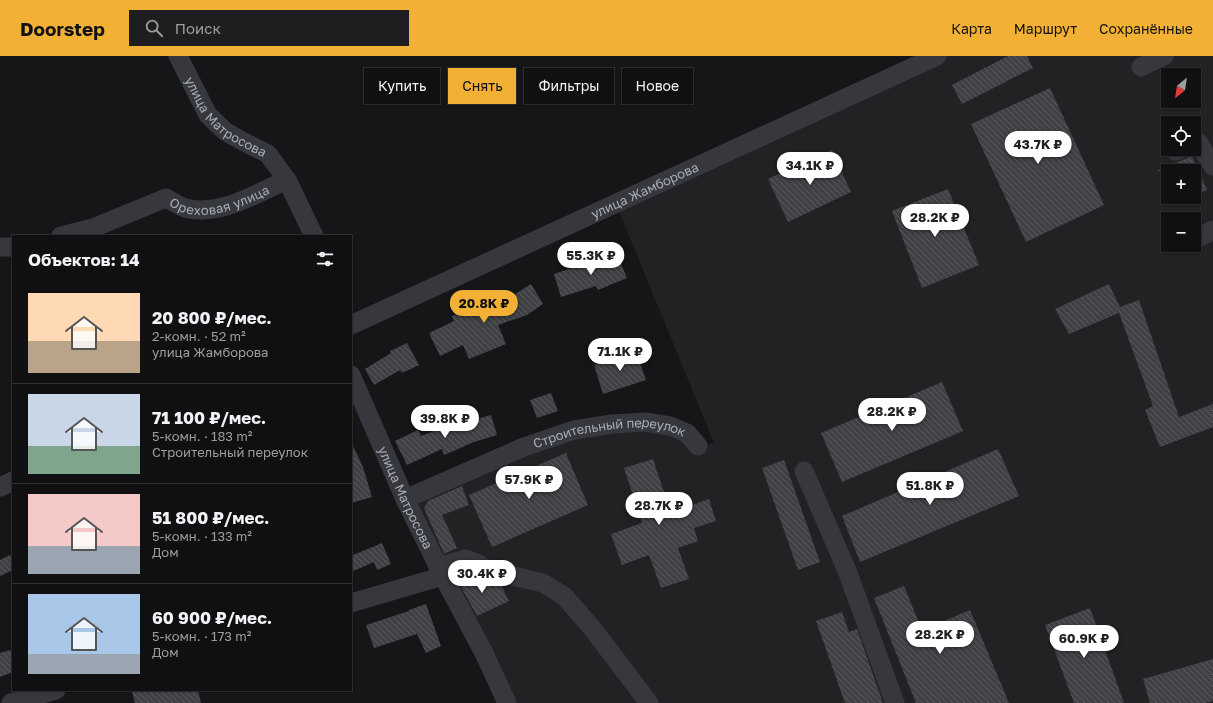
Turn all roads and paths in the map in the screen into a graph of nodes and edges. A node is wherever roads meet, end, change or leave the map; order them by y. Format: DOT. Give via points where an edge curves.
graph roads {
  1 [pos="178,56"];
  2 [pos="937,56"];
  3 [pos="1164,56"];
  4 [pos="1141,67"];
  5 [pos="1201,147"];
  6 [pos="1213,166"];
  7 [pos="287,180"];
  8 [pos="65,235"];
  9 [pos="314,235"];
  10 [pos="0,247"];
  11 [pos="12,247"];
  12 [pos="352,325"];
  13 [pos="352,377"];
  14 [pos="698,446"];
  15 [pos="804,471"];
  16 [pos="12,481"];
  17 [pos="0,487"];
  18 [pos="405,499"];
  19 [pos="440,572"];
  20 [pos="352,603"];
  21 [pos="53,691"];
  22 [pos="11,703"];
  23 [pos="507,703"];
  24 [pos="649,703"];
  25 [pos="895,703"];
  1 -- 7 [label="street, улица Матросова" via="208,115 226,132 268,154"];
  2 -- 12 [label="street, улица Жамборова"];
  3 -- 4 [label="street"];
  5 -- 6 [label="street"];
  7 -- 8 [label="street, Ореховая улица" via="237,203 208,210 185,208 166,198 93,228"];
  7 -- 9 [label="street, улица Матросова"];
  10 -- 11 [label="street"];
  13 -- 18 [label="street, улица Матросова"];
  14 -- 18 [label="street, Строительный переулок" via="686,433 670,426 645,422 574,430 524,447"];
  15 -- 25 [label="street" via="848,573"];
  16 -- 17 [label="street"];
  18 -- 19 [label="street, улица Матросова"];
  19 -- 20 [label="street"];
  19 -- 23 [label="street, улица Матросова" via="484,653"];
  19 -- 24 [label="street" via="466,559 487,570 543,583 564,596 592,628"];
  21 -- 22 [label="street"];
}
